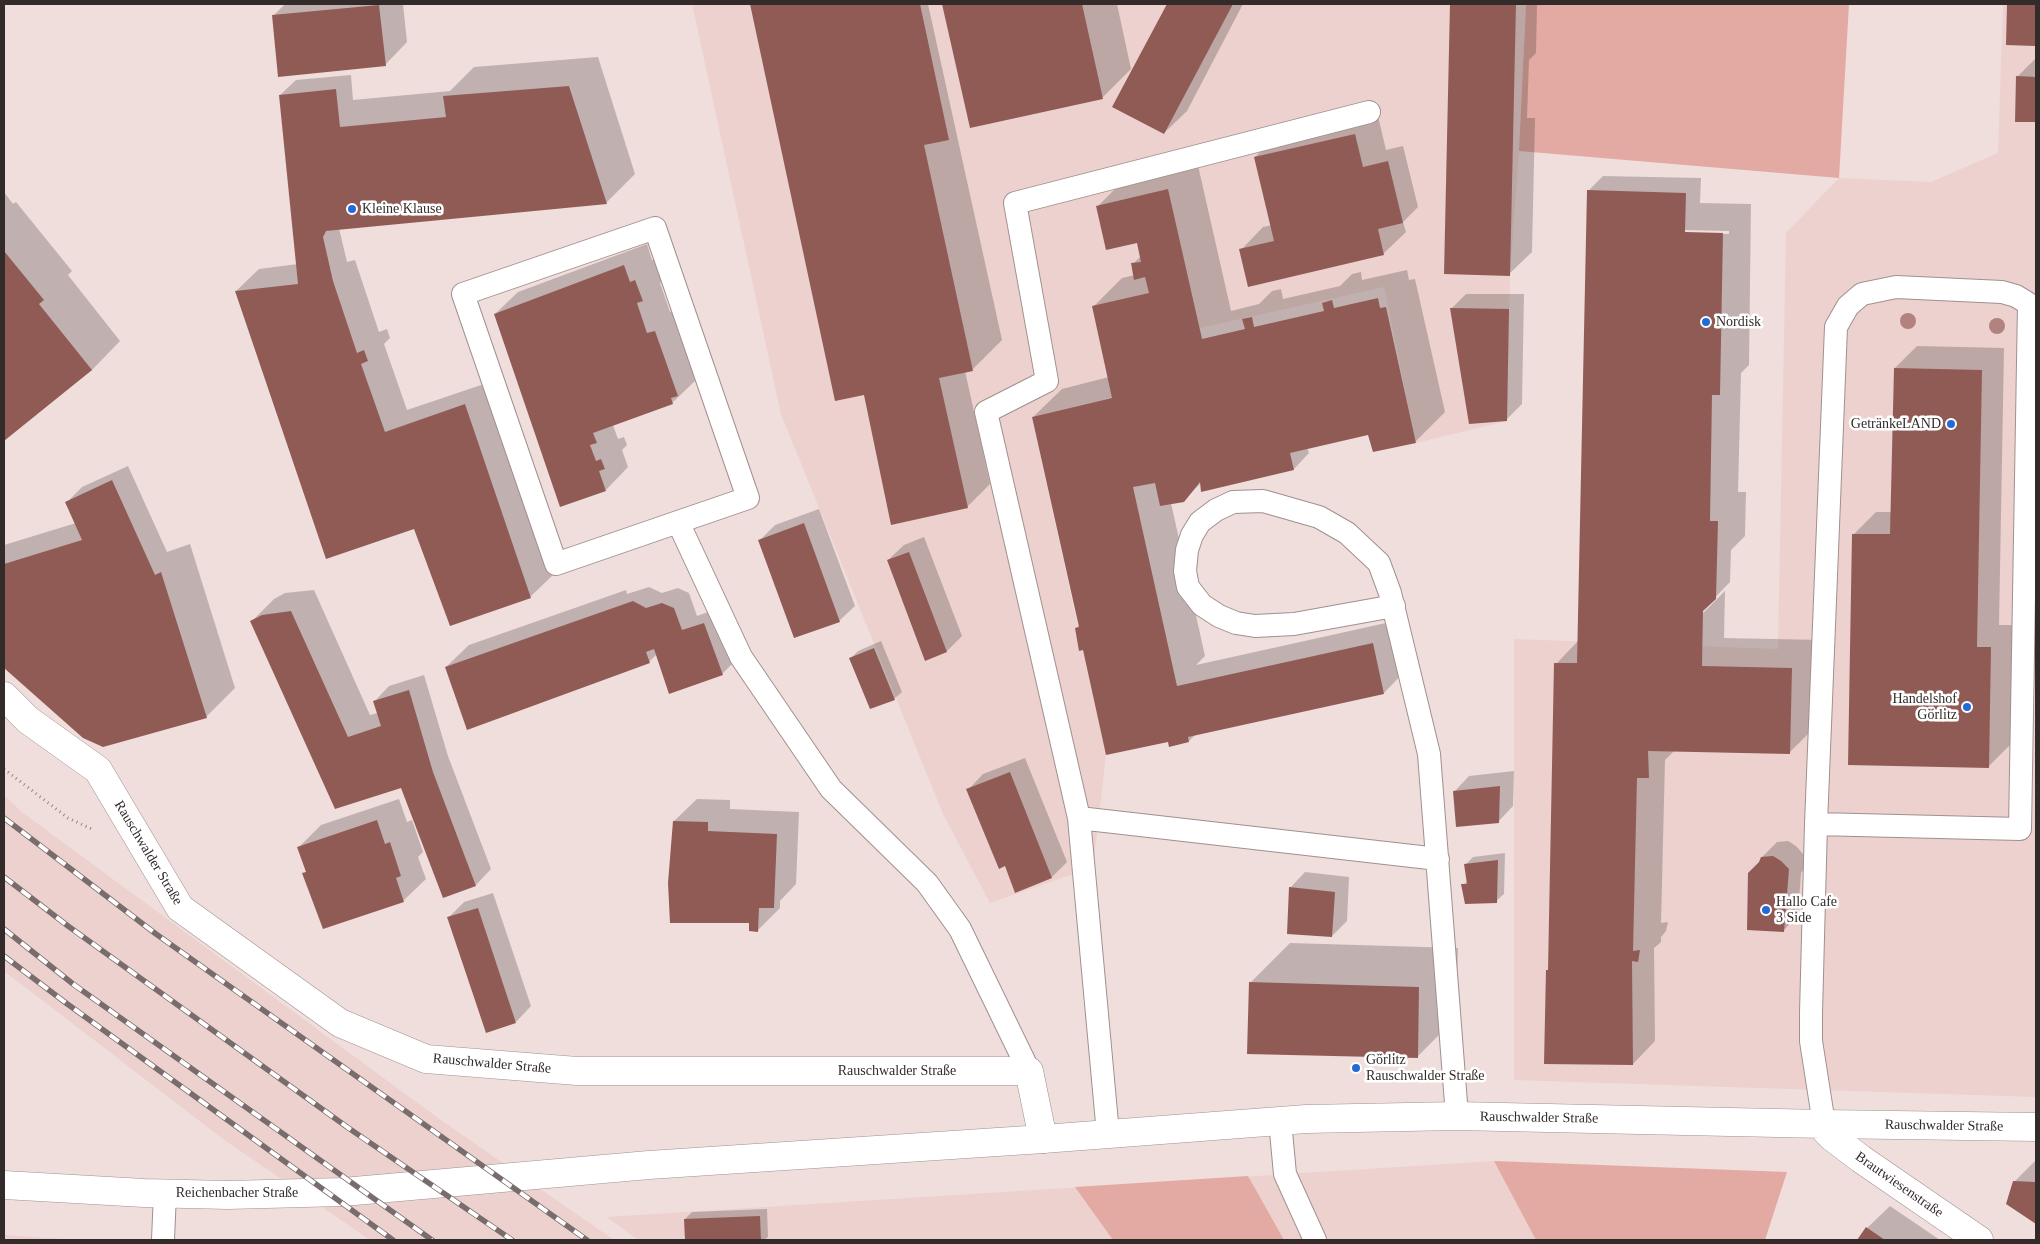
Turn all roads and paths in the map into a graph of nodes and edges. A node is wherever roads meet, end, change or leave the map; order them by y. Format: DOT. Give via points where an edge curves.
graph roads {
  1 [pos="1369,112"];
  2 [pos="678,522"];
  3 [pos="1394,606"];
  4 [pos="4,696"];
  5 [pos="4,769"];
  6 [pos="1079,818"];
  7 [pos="1816,824"];
  8 [pos="101,833"];
  9 [pos="1438,859"];
  10 [pos="1029,1071"];
  11 [pos="1457,1116"];
  12 [pos="1280,1121"];
  13 [pos="1824,1124"];
  14 [pos="2036,1127"];
  15 [pos="1108,1134"];
  16 [pos="1044,1139"];
  17 [pos="470,1181"];
  18 [pos="4,1185"];
  19 [pos="164,1193"];
  20 [pos="163,1240"];
  21 [pos="1315,1240"];
  22 [pos="1979,1240"];
  1 -- 6 [label="lane" via="1015,203 1047,382 986,412"];
  2 -- 2 [label="lane" via="556,564 463,294 655,228 748,498"];
  2 -- 10 [label="lane" via="741,657 831,789 927,883 960,929"];
  3 -- 3 [label="lane" via="1294,624 1255,626 1236,623 1202,605 1188,587 1184,571 1192,535 1200,522 1233,502 1263,501 1320,517 1347,533 1379,564"];
  3 -- 9 [label="lane" via="1429,754"];
  4 -- 10 [label="main road, Rauschwalder Straße" via="28,720 98,770 180,908 340,1024 426,1058 577,1071"];
  5 -- 8 [label="path" via="68,818"];
  6 -- 9 [label="lane"];
  6 -- 15 [label="lane"];
  7 -- 7 [label="lane" via="1836,326 1848,306 1862,294 1896,287 2002,292 2016,296 2029,304 2020,829"];
  7 -- 13 [label="lane" via="1812,1041"];
  9 -- 11 [label="lane"];
  10 -- 16 [label="main road"];
  11 -- 12 [label="main road, Rauschwalder Straße"];
  11 -- 13 [label="main road, Rauschwalder Straße"];
  12 -- 15 [label="main road, Rauschwalder Straße"];
  12 -- 21 [label="lane" via="1285,1174"];
  13 -- 14 [label="main road, Rauschwalder Straße"];
  13 -- 22 [label="main road, Brautwiesenstraße" via="1832,1137 1860,1159"];
  15 -- 16 [label="main road, Rauschwalder Straße"];
  16 -- 17 [label="main road, Rauschwalder Straße" via="649,1165"];
  17 -- 19 [label="main road, Reichenbacher Straße" via="343,1192"];
  18 -- 19 [label="main road, Reichenbacher Straße"];
  19 -- 20 [label="lane"];
}
